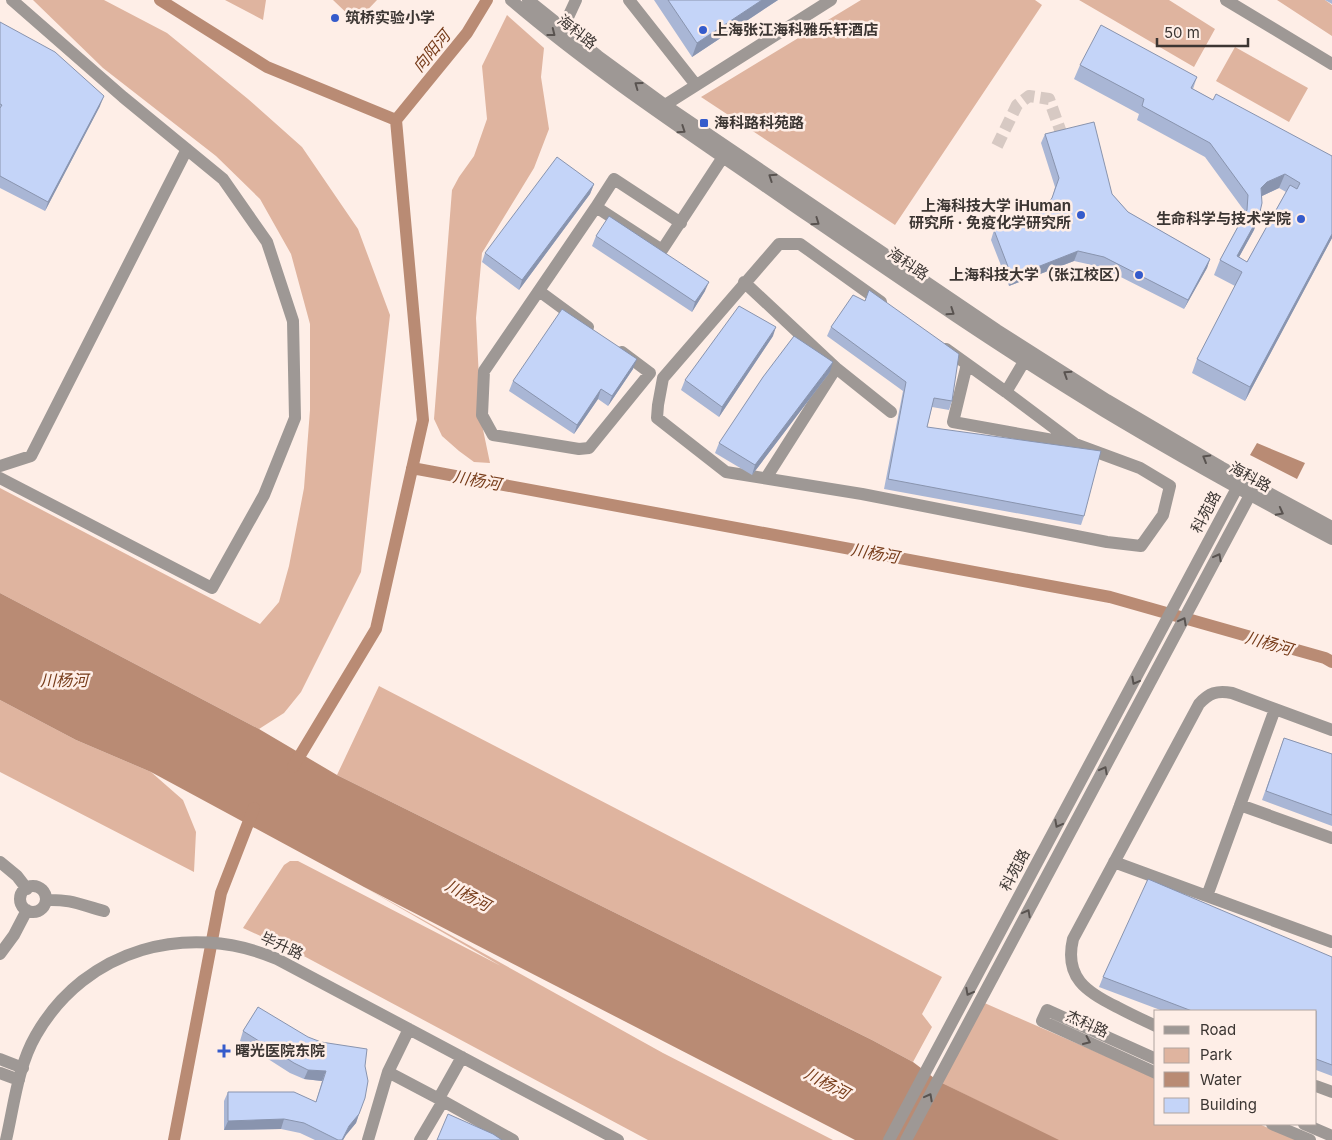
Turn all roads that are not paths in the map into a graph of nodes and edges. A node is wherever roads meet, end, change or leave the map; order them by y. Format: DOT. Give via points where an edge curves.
graph roads {
  1 [pos="12,0"];
  2 [pos="528,0"];
  3 [pos="576,0"];
  4 [pos="629,0"];
  5 [pos="831,0"];
  6 [pos="1226,0"];
  7 [pos="513,1"];
  8 [pos="563,28"];
  9 [pos="1332,64"];
  10 [pos="696,85"];
  11 [pos="665,105"];
  12 [pos="187,149"];
  13 [pos="723,157"];
  14 [pos="596,207"];
  15 [pos="681,223"];
  16 [pos="744,282"];
  17 [pos="539,291"];
  18 [pos="888,307"];
  19 [pos="594,332"];
  20 [pos="935,341"];
  21 [pos="610,344"];
  22 [pos="1025,360"];
  23 [pos="967,364"];
  24 [pos="836,368"];
  25 [pos="1006,392"];
  26 [pos="891,412"];
  27 [pos="1075,444"];
  28 [pos="0,466"];
  29 [pos="0,478"];
  30 [pos="766,478"];
  31 [pos="1243,485"];
  32 [pos="1250,496"];
  33 [pos="1332,527"];
  34 [pos="1332,539"];
  35 [pos="1275,709"];
  36 [pos="1332,730"];
  37 [pos="1240,805"];
  38 [pos="1332,838"];
  39 [pos="0,862"];
  40 [pos="1114,862"];
  41 [pos="27,889"];
  42 [pos="1207,896"];
  43 [pos="46,900"];
  44 [pos="27,910"];
  45 [pos="104,911"];
  46 [pos="1332,942"];
  47 [pos="0,954"];
  48 [pos="1154,1025"];
  49 [pos="409,1029"];
  50 [pos="462,1057"];
  51 [pos="1154,1058"];
  52 [pos="0,1060"];
  53 [pos="388,1072"];
  54 [pos="1154,1072"];
  55 [pos="0,1073"];
  56 [pos="21,1074"];
  57 [pos="1317,1086"];
  58 [pos="1332,1092"];
  59 [pos="441,1100"];
  60 [pos="1274,1125"];
  61 [pos="1306,1125"];
  62 [pos="1332,1136"];
  63 [pos="612,1139"];
  64 [pos="6,1140"];
  65 [pos="368,1140"];
  66 [pos="420,1140"];
  67 [pos="513,1140"];
  68 [pos="890,1140"];
  69 [pos="906,1140"];
  70 [pos="1310,1140"];
  1 -- 12 [label="street"];
  2 -- 8 [label="street, 海科路"];
  3 -- 8 [label="street"];
  4 -- 10 [label="street"];
  5 -- 10 [label="street"];
  6 -- 9 [label="street"];
  7 -- 13 [label="street, 海科路, one-way" via="630,93"];
  11 -- 8 [label="street, 海科路, one-way"];
  10 -- 11 [label="street"];
  31 -- 11 [label="street, 海科路, one-way" via="1013,340"];
  12 -- 28 [label="street" via="31,456"];
  12 -- 29 [label="street" via="223,179 267,242 293,321 295,418 264,495 212,588"];
  13 -- 15 [label="street"];
  13 -- 22 [label="street, 海科路, one-way"];
  14 -- 15 [label="street" via="662,250"];
  14 -- 15 [label="street" via="614,179"];
  14 -- 17 [label="street"];
  16 -- 18 [label="street" via="779,244 800,244"];
  16 -- 24 [label="street"];
  16 -- 30 [label="street" via="663,378 657,418 726,472"];
  17 -- 19 [label="street"];
  17 -- 21 [label="street" via="484,371 482,415 493,435 589,448 650,373"];
  20 -- 23 [label="street"];
  22 -- 25 [label="street"];
  22 -- 31 [label="street, 海科路" via="1102,409"];
  23 -- 25 [label="street"];
  23 -- 27 [label="street" via="953,422"];
  24 -- 26 [label="street"];
  24 -- 30 [label="street"];
  25 -- 27 [label="street"];
  27 -- 30 [label="street" via="1140,468 1170,486 1163,515 1141,546"];
  31 -- 32 [label="street"];
  31 -- 33 [label="street, 海科路"];
  31 -- 68 [label="street, 科苑路, one-way" via="1180,596"];
  32 -- 34 [label="street, 海科路, one-way"];
  69 -- 32 [label="street, 科苑路, one-way"];
  35 -- 36 [label="street"];
  35 -- 37 [label="street"];
  35 -- 40 [label="street" via="1221,691 1205,697"];
  37 -- 38 [label="street"];
  37 -- 42 [label="street"];
  39 -- 41 [label="street"];
  40 -- 42 [label="street"];
  40 -- 48 [label="street" via="1073,939 1070,960 1086,990 1095,997"];
  41 -- 43 [label="street" via="41,889"];
  41 -- 44 [label="street" via="21,901"];
  42 -- 46 [label="street"];
  43 -- 44 [label="street" via="40,910"];
  43 -- 45 [label="street" via="73,901"];
  44 -- 47 [label="street"];
  49 -- 50 [label="street, 毕升路"];
  49 -- 53 [label="street"];
  49 -- 56 [label="street, 毕升路" via="256,950 206,941 179,942 120,959 77,986 37,1034"];
  50 -- 59 [label="street"];
  50 -- 63 [label="street, 毕升路"];
  51 -- 54 [label="street, 杰科路, one-way" via="1047,1010 1042,1021"];
  52 -- 56 [label="street"];
  53 -- 59 [label="street"];
  53 -- 65 [label="street"];
  55 -- 56 [label="street"];
  56 -- 64 [label="street, 毕升路"];
  57 -- 58 [label="street"];
  59 -- 66 [label="street"];
  59 -- 67 [label="street"];
  60 -- 70 [label="street"];
  61 -- 62 [label="street"];
}
